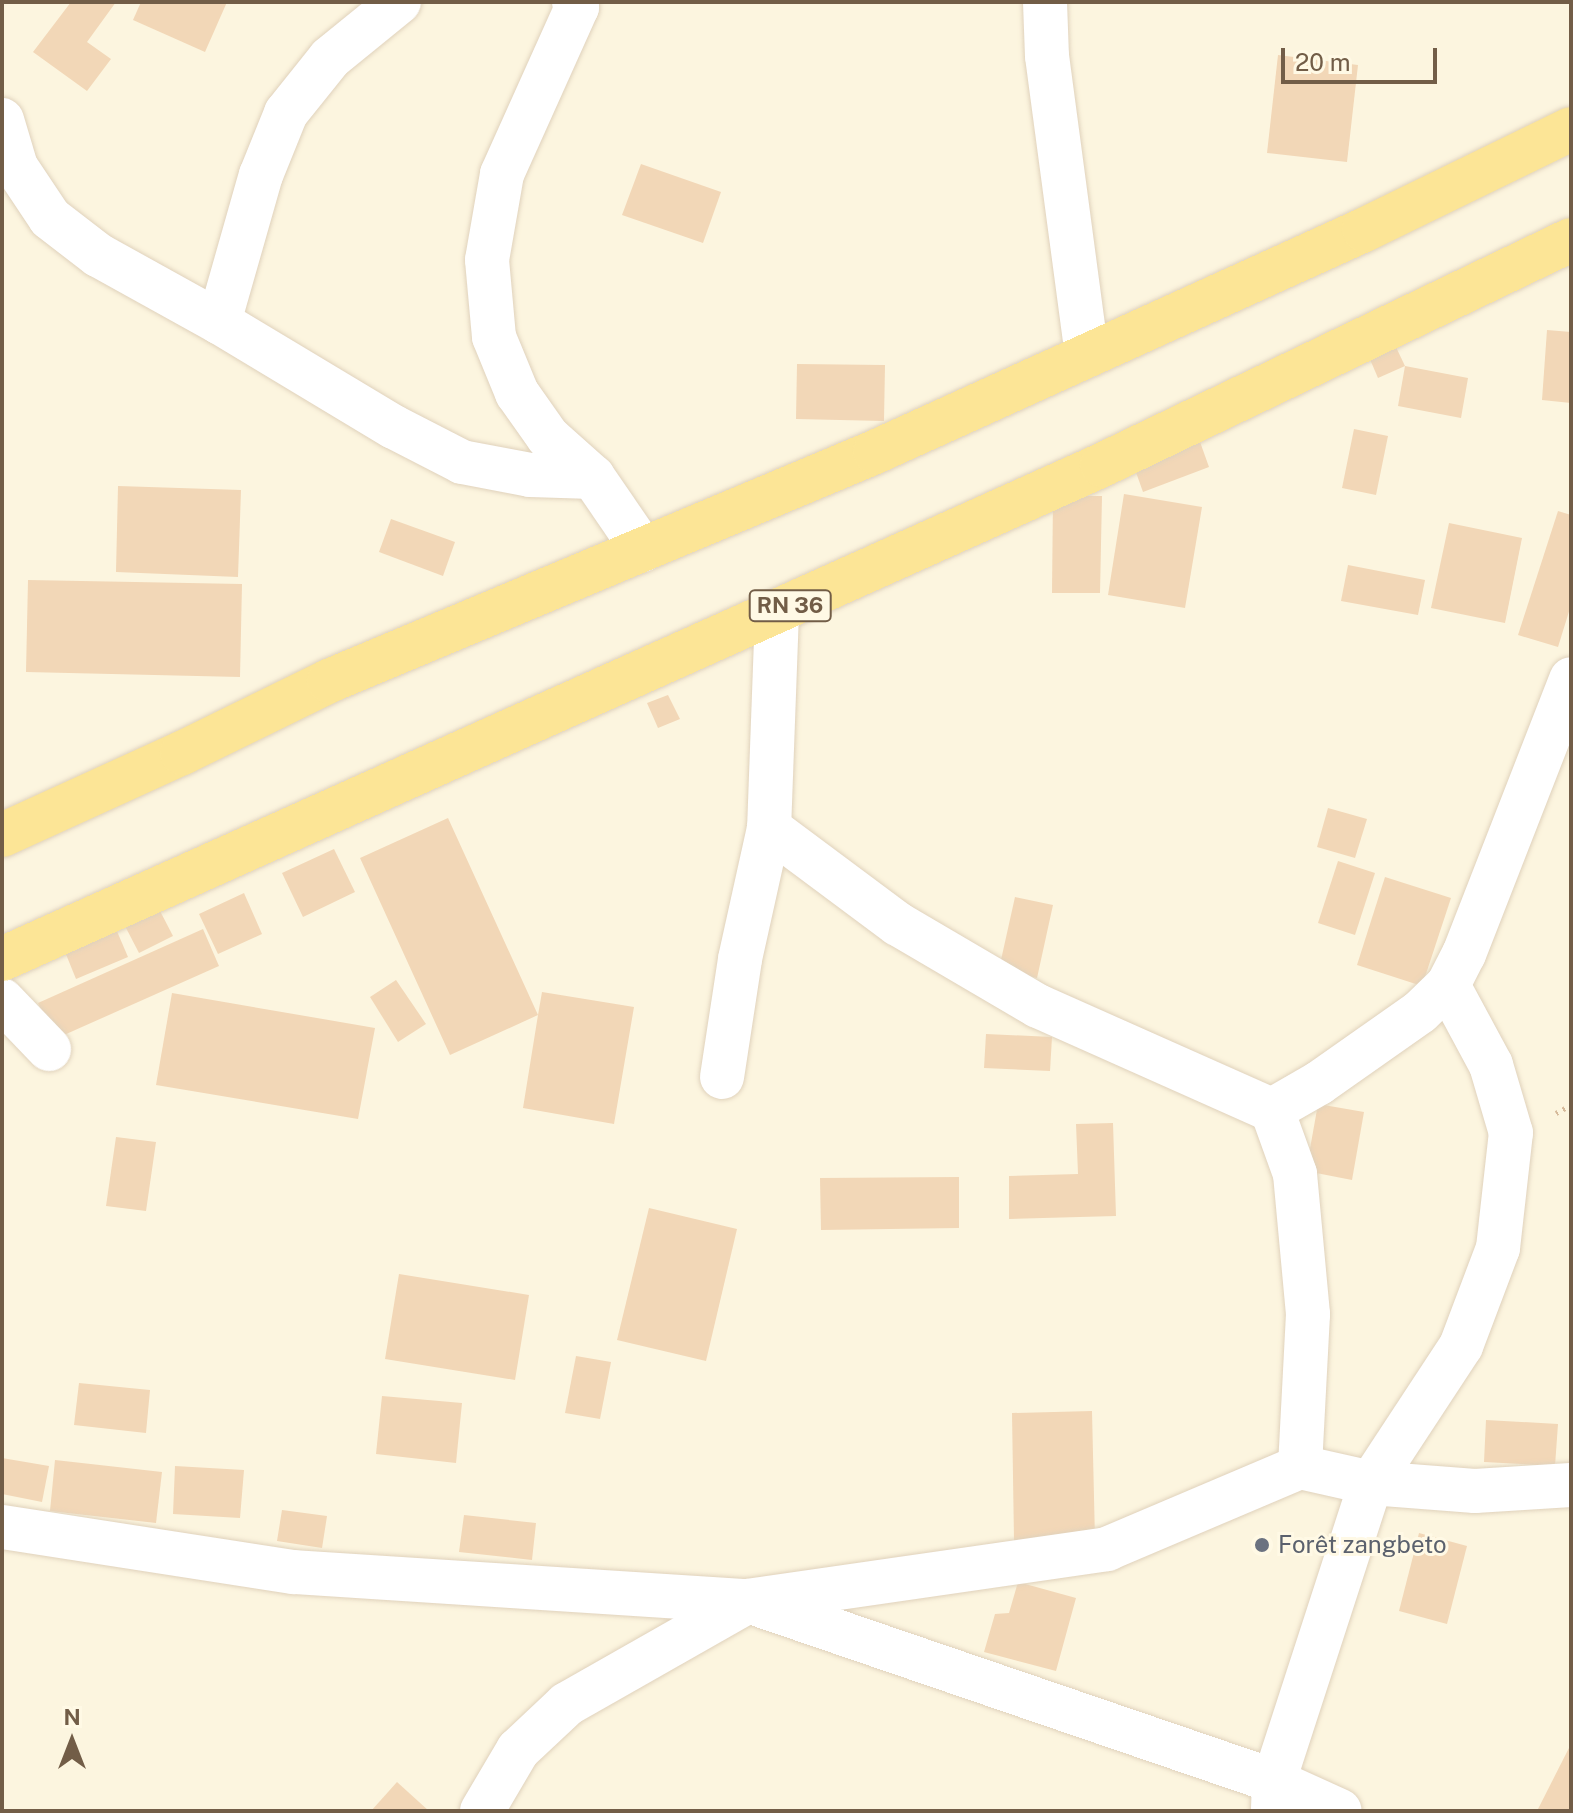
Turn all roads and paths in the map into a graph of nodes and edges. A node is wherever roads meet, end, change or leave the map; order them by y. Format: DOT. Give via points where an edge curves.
graph roads {
  1 [pos="399,2"];
  2 [pos="1045,2"];
  3 [pos="576,4"];
  4 [pos="2,120"];
  5 [pos="1571,129"];
  6 [pos="1571,240"];
  7 [pos="219,322"];
  8 [pos="1087,355"];
  9 [pos="593,477"];
  10 [pos="643,550"];
  11 [pos="777,612"];
  12 [pos="1571,679"];
  13 [pos="769,828"];
  14 [pos="2,835"];
  15 [pos="2,959"];
  16 [pos="1448,985"];
  17 [pos="2,1000"];
  18 [pos="49,1049"];
  19 [pos="722,1077"];
  20 [pos="1272,1110"];
  21 [pos="1300,1467"];
  22 [pos="1371,1483"];
  23 [pos="1571,1485"];
  24 [pos="2,1527"];
  25 [pos="748,1601"];
  26 [pos="1274,1796"];
  27 [pos="482,1811"];
  28 [pos="1340,1811"];
  1 -- 7 [label="street" via="330,58 286,113 261,175"];
  2 -- 8 [label="street" via="1047,56"];
  3 -- 9 [label="street" via="502,174 487,260 494,337 517,393 548,437"];
  4 -- 7 [label="street" via="16,167 50,218 98,255"];
  5 -- 8 [label="main road"];
  6 -- 11 [label="main road, RN 36" via="1102,465"];
  7 -- 9 [label="street" via="462,462 530,475"];
  8 -- 10 [label="main road"];
  9 -- 10 [label="street"];
  10 -- 14 [label="main road" via="329,681"];
  11 -- 13 [label="street"];
  11 -- 15 [label="main road, RN 36"];
  12 -- 16 [label="street"];
  13 -- 19 [label="street" via="740,959"];
  13 -- 20 [label="street" via="898,924 1038,1006"];
  16 -- 20 [label="street" via="1420,1012"];
  16 -- 22 [label="street" via="1491,1065 1511,1133 1498,1248 1461,1346"];
  17 -- 18 [label="street"];
  20 -- 21 [label="street" via="1295,1174 1308,1314"];
  21 -- 22 [label="street"];
  21 -- 25 [label="street" via="1107,1549"];
  22 -- 23 [label="street" via="1475,1491"];
  22 -- 26 [label="street"];
  24 -- 25 [label="street" via="294,1572"];
  25 -- 26 [label="street"];
  25 -- 27 [label="street" via="567,1704 518,1750"];
  26 -- 28 [label="street"];
}
